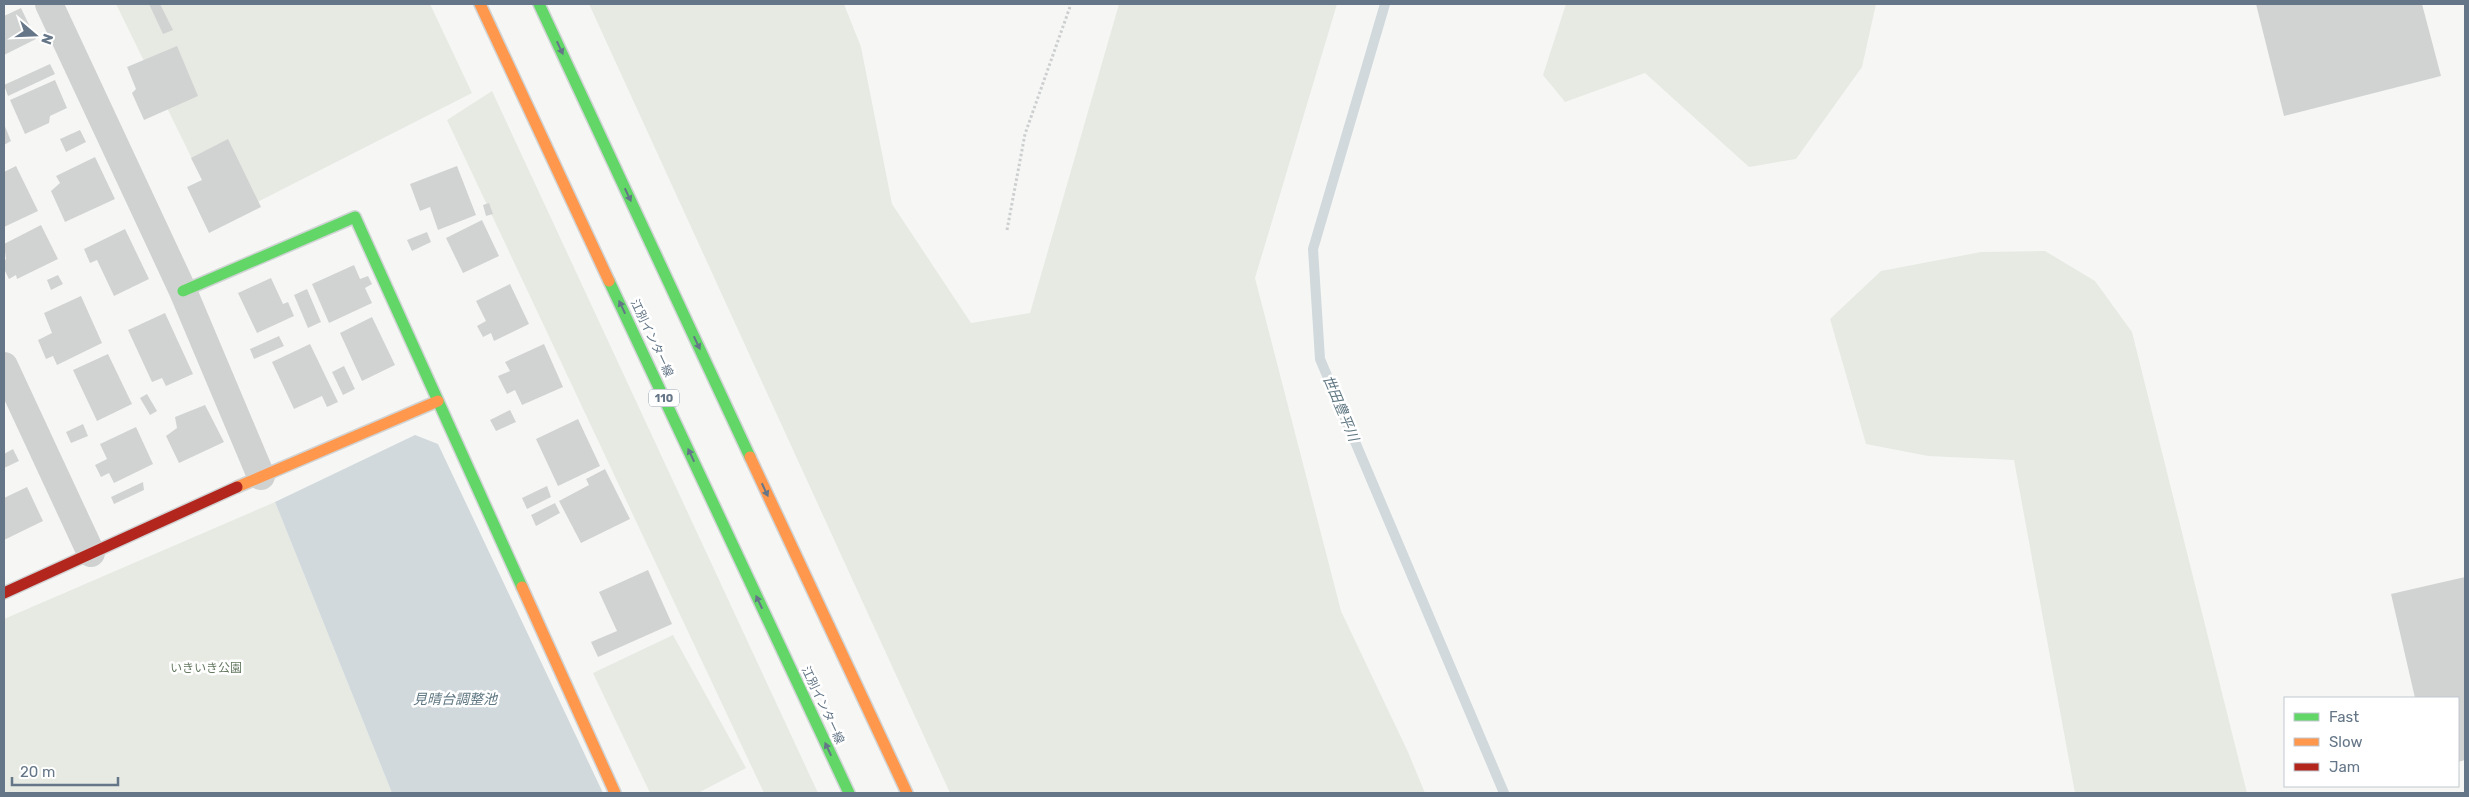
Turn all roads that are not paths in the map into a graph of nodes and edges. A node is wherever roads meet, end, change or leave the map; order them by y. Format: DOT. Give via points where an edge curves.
graph roads {
  1 [pos="49,4"];
  2 [pos="480,4"];
  3 [pos="539,4"];
  4 [pos="183,291"];
  5 [pos="4,366"];
  6 [pos="438,401"];
  7 [pos="260,476"];
  8 [pos="91,554"];
  9 [pos="4,593"];
  10 [pos="615,793"];
  11 [pos="849,793"];
  12 [pos="907,793"];
  1 -- 4 [label="street"];
  11 -- 2 [label="main road, 江別インター線 / 110, one-way"];
  3 -- 12 [label="main road, one-way"];
  4 -- 6 [label="main road" via="355,217"];
  4 -- 7 [label="street"];
  5 -- 8 [label="street"];
  6 -- 7 [label="main road"];
  6 -- 10 [label="main road"];
  7 -- 8 [label="main road"];
  8 -- 9 [label="main road"];
}
